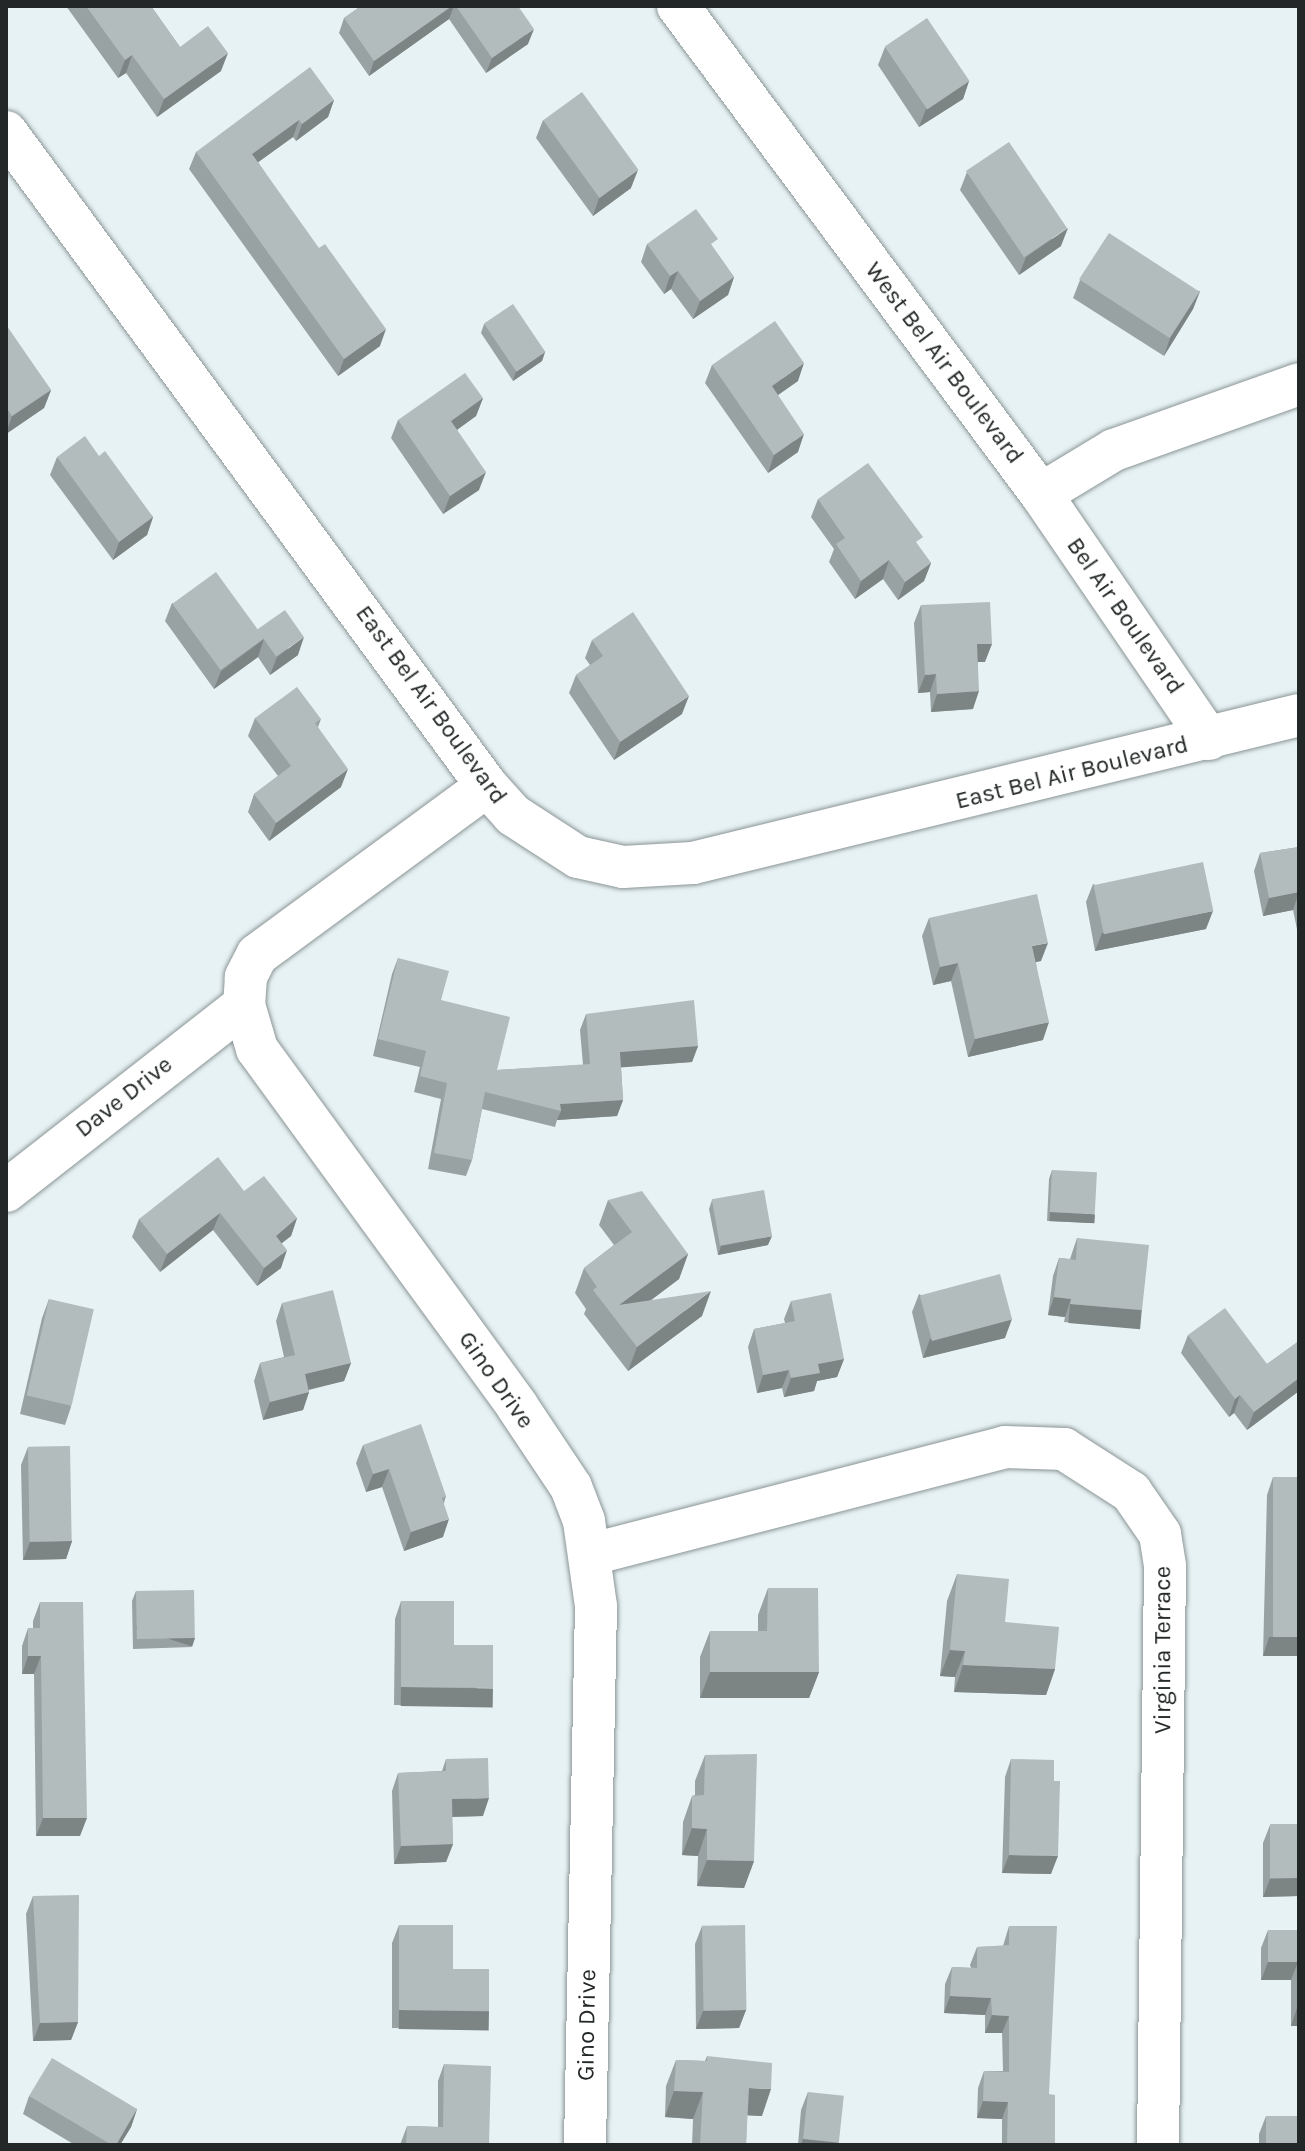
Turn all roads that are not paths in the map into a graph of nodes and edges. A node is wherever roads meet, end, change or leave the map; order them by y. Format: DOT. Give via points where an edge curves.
graph roads {
  1 [pos="678,6"];
  2 [pos="6,132"];
  3 [pos="1299,384"];
  4 [pos="1041,494"];
  5 [pos="1299,715"];
  6 [pos="1209,739"];
  7 [pos="487,786"];
  8 [pos="244,1005"];
  9 [pos="6,1191"];
  10 [pos="592,1554"];
  11 [pos="585,2145"];
  12 [pos="1158,2145"];
  1 -- 4 [label="street, West Bel Air Boulevard"];
  2 -- 7 [label="street, East Bel Air Boulevard"];
  3 -- 4 [label="street" via="1114,450"];
  4 -- 6 [label="street, Bel Air Boulevard"];
  5 -- 6 [label="street, East Bel Air Boulevard"];
  6 -- 7 [label="street, East Bel Air Boulevard" via="841,830 655,867 578,857 513,815"];
  7 -- 8 [label="street, Gino Drive" via="257,955 246,977"];
  8 -- 9 [label="street, Dave Drive"];
  8 -- 10 [label="street, Gino Drive" via="257,1049 571,1487"];
  10 -- 11 [label="street, Gino Drive" via="596,1606"];
  10 -- 12 [label="street, Virginia Terrace" via="1005,1447 1064,1449 1131,1492 1160,1534 1165,1566"];
}
